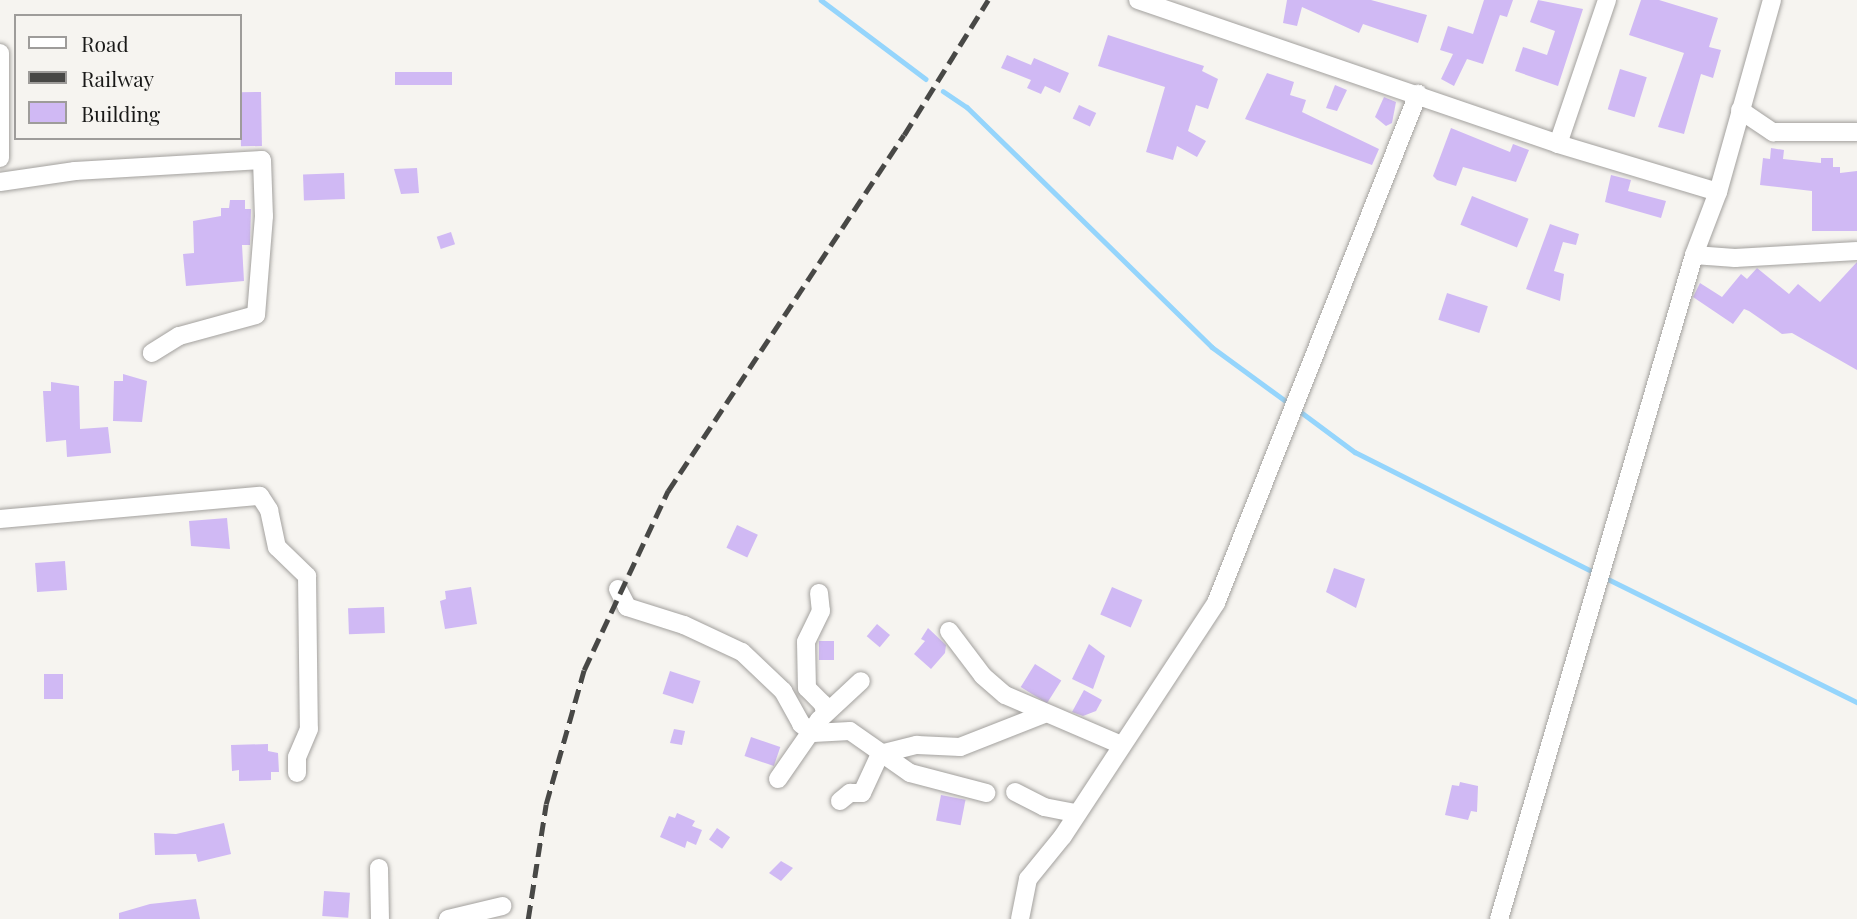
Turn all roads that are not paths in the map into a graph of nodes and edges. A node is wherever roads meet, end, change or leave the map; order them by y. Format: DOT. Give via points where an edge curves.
graph roads {
  1 [pos="1138,0"];
  2 [pos="1608,0"];
  3 [pos="1772,0"];
  4 [pos="0,53"];
  5 [pos="1418,94"];
  6 [pos="1740,110"];
  7 [pos="1857,132"];
  8 [pos="1558,144"];
  9 [pos="0,158"];
  10 [pos="0,167"];
  11 [pos="7,181"];
  12 [pos="1718,192"];
  13 [pos="1857,251"];
  14 [pos="1694,255"];
  15 [pos="152,354"];
  16 [pos="0,519"];
  17 [pos="618,589"];
  18 [pos="819,593"];
  19 [pos="949,631"];
  20 [pos="861,681"];
  21 [pos="825,713"];
  22 [pos="1044,714"];
  23 [pos="813,733"];
  24 [pos="1121,745"];
  25 [pos="880,754"];
  26 [pos="297,773"];
  27 [pos="778,779"];
  28 [pos="1015,792"];
  29 [pos="986,793"];
  30 [pos="840,801"];
  31 [pos="1075,813"];
  32 [pos="379,868"];
  33 [pos="502,906"];
  34 [pos="380,919"];
  35 [pos="448,919"];
  36 [pos="1020,919"];
  37 [pos="1499,919"];
  1 -- 5 [label="street"];
  2 -- 8 [label="street"];
  3 -- 6 [label="street"];
  4 -- 9 [label="street"];
  5 -- 8 [label="street"];
  5 -- 24 [label="street" via="1216,603"];
  6 -- 7 [label="street" via="1773,132"];
  6 -- 12 [label="street"];
  8 -- 12 [label="street"];
  10 -- 11 [label="street"];
  11 -- 15 [label="street" via="262,160 264,216 256,315 179,336"];
  12 -- 14 [label="street"];
  13 -- 14 [label="street" via="1735,258"];
  14 -- 37 [label="street"];
  16 -- 26 [label="street" via="260,496 269,510 277,547 307,576 309,719"];
  17 -- 23 [label="street" via="628,607 684,625 742,652 783,691 801,724"];
  18 -- 21 [label="street" via="821,611 806,642 807,688 823,704"];
  19 -- 22 [label="street" via="983,676 1005,695"];
  20 -- 21 [label="street"];
  21 -- 23 [label="street"];
  22 -- 24 [label="street"];
  22 -- 25 [label="street" via="960,747 917,745"];
  23 -- 25 [label="street" via="850,731"];
  23 -- 27 [label="street"];
  24 -- 31 [label="street"];
  25 -- 29 [label="street" via="929,780"];
  25 -- 30 [label="street" via="862,793 850,793"];
  28 -- 31 [label="street" via="1044,807"];
  31 -- 36 [label="street" via="1028,879"];
  32 -- 34 [label="street"];
  33 -- 35 [label="street"];
}
